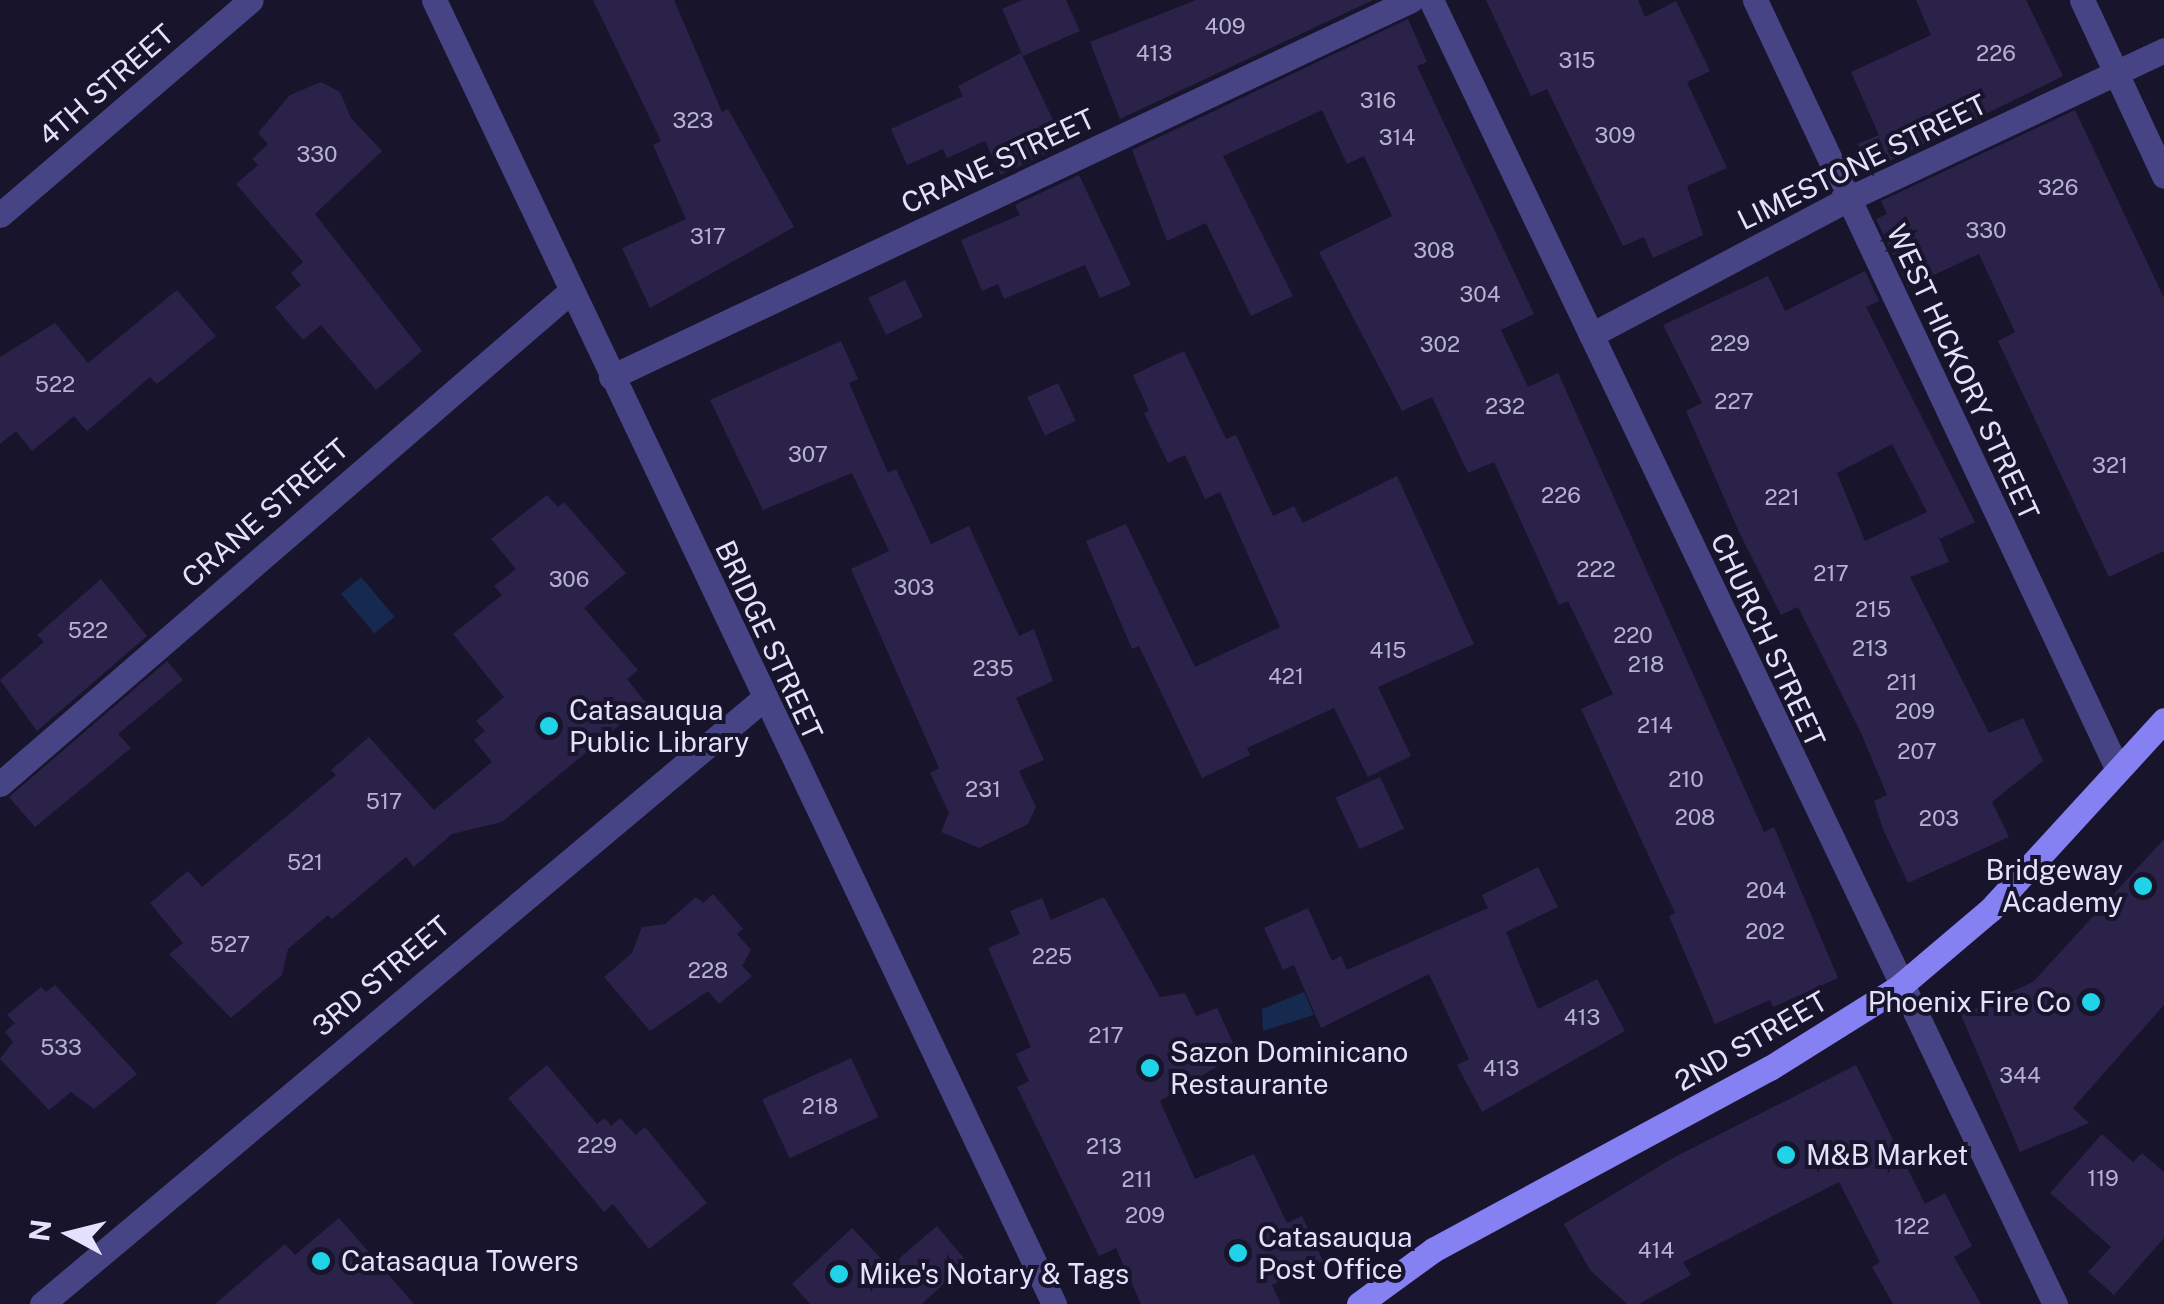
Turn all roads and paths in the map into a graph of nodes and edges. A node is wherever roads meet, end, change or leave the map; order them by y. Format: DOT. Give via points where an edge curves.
graph roads {
  1 [pos="251,0"];
  2 [pos="434,0"];
  3 [pos="1411,0"];
  4 [pos="1431,0"];
  5 [pos="1754,0"];
  6 [pos="2082,0"];
  7 [pos="2164,50"];
  8 [pos="2116,72"];
  9 [pos="2164,176"];
  10 [pos="1848,199"];
  11 [pos="0,215"];
  12 [pos="571,291"];
  13 [pos="1591,335"];
  14 [pos="612,376"];
  15 [pos="762,699"];
  16 [pos="2164,720"];
  17 [pos="2118,770"];
  18 [pos="0,784"];
  19 [pos="1899,987"];
  20 [pos="42,1304"];
  21 [pos="1054,1304"];
  22 [pos="1359,1304"];
  23 [pos="2055,1304"];
  1 -- 11 [label="street, 4TH STREET"];
  2 -- 12 [label="street, BRIDGE STREET"];
  3 -- 14 [label="street, CRANE STREET"];
  4 -- 13 [label="street, CHURCH STREET"];
  5 -- 10 [label="street, WEST HICKORY STREET"];
  6 -- 8 [label="street"];
  7 -- 8 [label="street, LIMESTONE STREET"];
  8 -- 9 [label="street"];
  8 -- 10 [label="street, LIMESTONE STREET"];
  10 -- 13 [label="street, LIMESTONE STREET"];
  10 -- 17 [label="street, WEST HICKORY STREET"];
  12 -- 14 [label="street, BRIDGE STREET"];
  12 -- 18 [label="street, CRANE STREET"];
  13 -- 19 [label="street, CHURCH STREET"];
  14 -- 15 [label="street, BRIDGE STREET"];
  15 -- 20 [label="street, 3RD STREET"];
  15 -- 21 [label="street, BRIDGE STREET"];
  16 -- 17 [label="main road, 2ND STREET"];
  17 -- 19 [label="main road, 2ND STREET" via="1991,909"];
  19 -- 22 [label="main road, 2ND STREET" via="1770,1068 1433,1250"];
  19 -- 23 [label="street, CHURCH STREET"];
}
